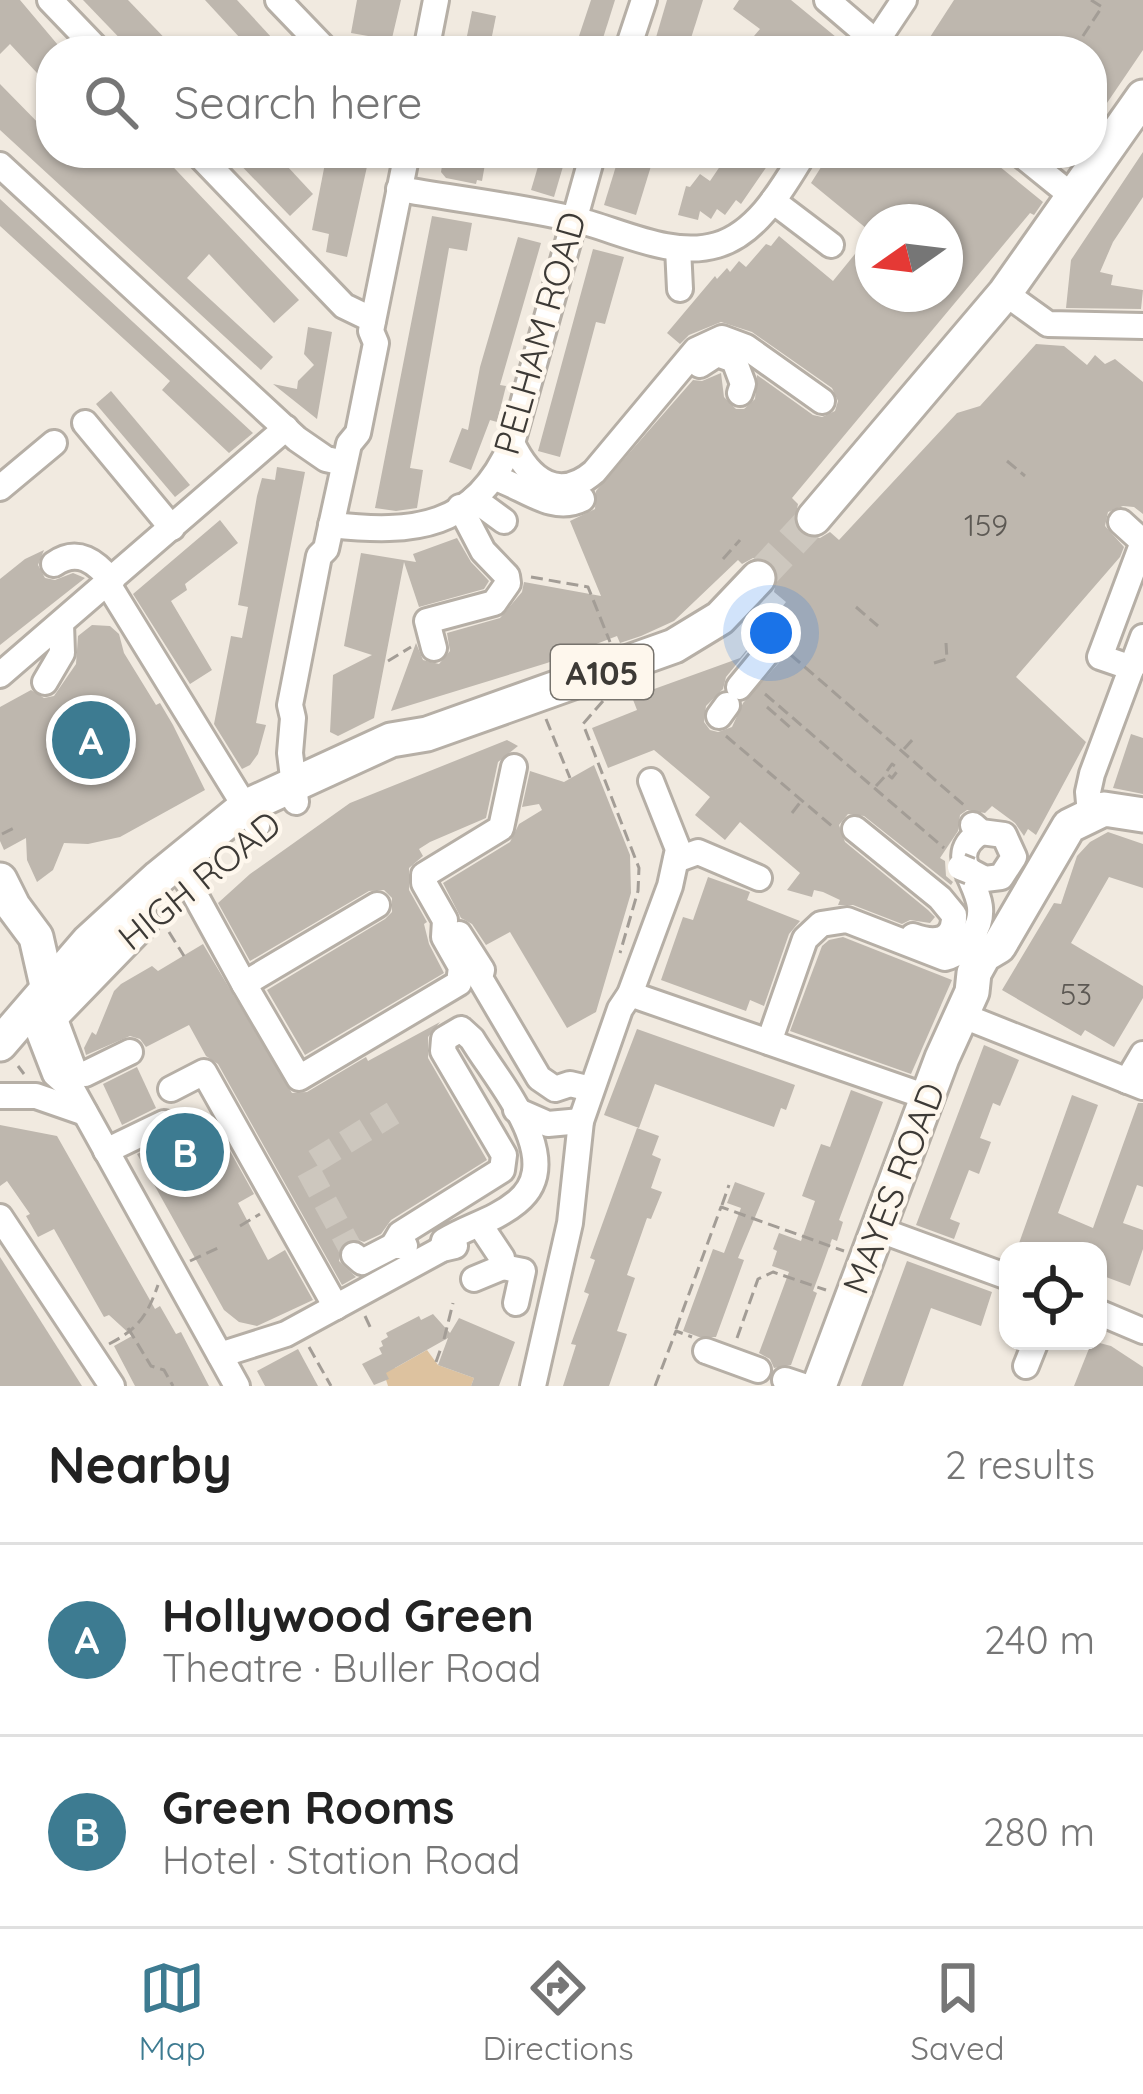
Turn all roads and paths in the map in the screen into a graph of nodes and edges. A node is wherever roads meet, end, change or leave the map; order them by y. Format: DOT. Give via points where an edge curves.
graph roads {
  1 [pos="50,0"];
  2 [pos="278,0"];
  3 [pos="436,0"];
  4 [pos="644,0"];
  5 [pos="827,0"];
  6 [pos="904,0"];
  7 [pos="1091,1"];
  8 [pos="85,36"];
  9 [pos="313,36"];
  10 [pos="429,36"];
  11 [pos="632,36"];
  12 [pos="862,36"];
  13 [pos="880,36"];
  14 [pos="1082,36"];
  15 [pos="1143,98"];
  16 [pos="1107,149"];
  17 [pos="0,165"];
  18 [pos="211,168"];
  19 [pos="403,168"];
  20 [pos="587,168"];
  21 [pos="795,168"];
  22 [pos="1038,168"];
  23 [pos="1093,168"];
  24 [pos="1061,187"];
  25 [pos="399,189"];
  26 [pos="772,201"];
  27 [pos="572,218"];
  28 [pos="668,238"];
  29 [pos="831,245"];
  30 [pos="680,289"];
  31 [pos="1005,293"];
  32 [pos="372,325"];
  33 [pos="1143,326"];
  34 [pos="740,393"];
  35 [pos="822,401"];
  36 [pos="86,423"];
  37 [pos="286,428"];
  38 [pos="54,443"];
  39 [pos="512,443"];
  40 [pos="346,453"];
  41 [pos="1007,461"];
  42 [pos="1025,476"];
  43 [pos="495,478"];
  44 [pos="0,488"];
  45 [pos="467,503"];
  46 [pos="814,518"];
  47 [pos="504,520"];
  48 [pos="1121,522"];
  49 [pos="172,528"];
  50 [pos="329,537"];
  51 [pos="740,540"];
  52 [pos="723,559"];
  53 [pos="54,564"];
  54 [pos="758,578"];
  55 [pos="508,580"];
  56 [pos="110,582"];
  57 [pos="856,607"];
  58 [pos="61,624"];
  59 [pos="878,626"];
  60 [pos="1143,637"];
  61 [pos="946,643"];
  62 [pos="434,648"];
  63 [pos="777,648"];
  64 [pos="613,650"];
  65 [pos="934,663"];
  66 [pos="1132,668"];
  67 [pos="0,675"];
  68 [pos="45,682"];
  69 [pos="612,691"];
  70 [pos="733,706"];
  71 [pos="767,707"];
  72 [pos="545,716"];
  73 [pos="791,728"];
  74 [pos="914,738"];
  75 [pos="903,751"];
  76 [pos="514,767"];
  77 [pos="887,771"];
  78 [pos="570,778"];
  79 [pos="651,782"];
  80 [pos="875,788"];
  81 [pos="295,792"];
  82 [pos="802,800"];
  83 [pos="792,813"];
  84 [pos="1090,814"];
  85 [pos="1143,815"];
  86 [pos="251,817"];
  87 [pos="624,824"];
  88 [pos="976,824"];
  89 [pos="16,827"];
  90 [pos="617,827"];
  91 [pos="845,829"];
  92 [pos="2,834"];
  93 [pos="683,851"];
  94 [pos="954,866"];
  95 [pos="759,878"];
  96 [pos="188,882"];
  97 [pos="6,893"];
  98 [pos="377,905"];
  99 [pos="623,916"];
  100 [pos="630,919"];
  101 [pos="821,924"];
  102 [pos="991,931"];
  103 [pos="169,932"];
  104 [pos="459,933"];
  105 [pos="184,956"];
  106 [pos="470,977"];
  107 [pos="244,984"];
  108 [pos="631,994"];
  109 [pos="966,1003"];
  110 [pos="43,1010"];
  111 [pos="769,1042"];
  112 [pos="130,1052"];
  113 [pos="1143,1054"];
  114 [pos="11,1063"];
  115 [pos="575,1079"];
  116 [pos="78,1081"];
  117 [pos="1135,1084"];
  118 [pos="171,1089"];
  119 [pos="0,1096"];
  120 [pos="927,1097"];
  121 [pos="85,1113"];
  122 [pos="522,1120"];
  123 [pos="164,1123"];
  124 [pos="579,1130"];
  125 [pos="106,1151"];
  126 [pos="729,1185"];
  127 [pos="721,1207"];
  128 [pos="0,1216"];
  129 [pos="480,1225"];
  130 [pos="877,1229"];
  131 [pos="220,1247"];
  132 [pos="848,1252"];
  133 [pos="354,1255"];
  134 [pos="189,1262"];
  135 [pos="503,1267"];
  136 [pos="999,1274"];
  137 [pos="474,1279"];
  138 [pos="158,1285"];
  139 [pos="833,1293"];
  140 [pos="153,1299"];
  141 [pos="453,1303"];
  142 [pos="516,1303"];
  143 [pos="157,1308"];
  144 [pos="348,1309"];
  145 [pos="1107,1314"];
  146 [pos="1141,1322"];
  147 [pos="130,1330"];
  148 [pos="372,1331"];
  149 [pos="676,1331"];
  150 [pos="305,1340"];
  151 [pos="700,1344"];
  152 [pos="102,1347"];
  153 [pos="1032,1350"];
  154 [pos="732,1352"];
  155 [pos="220,1355"];
  156 [pos="436,1362"];
  157 [pos="1026,1366"];
  158 [pos="758,1370"];
  159 [pos="112,1386"];
  160 [pos="172,1386"];
  161 [pos="236,1386"];
  162 [pos="332,1386"];
  163 [pos="533,1386"];
  164 [pos="655,1386"];
  165 [pos="820,1386"];
  1 -- 8 [label="street"];
  2 -- 9 [label="street"];
  3 -- 10 [label="street"];
  4 -- 11 [label="street"];
  5 -- 12 [label="street"];
  6 -- 13 [label="street"];
  7 -- 14 [label="path" via="1102,8"];
  15 -- 16 [label="main road"];
  17 -- 37 [label="street"];
  18 -- 32 [label="street"];
  19 -- 25 [label="street"];
  20 -- 27 [label="street, PELHAM ROAD"];
  21 -- 26 [label="street"];
  22 -- 24 [label="street"];
  23 -- 31 [label="main road"];
  25 -- 27 [label="street"];
  25 -- 32 [label="street"];
  26 -- 28 [label="street" via="718,245"];
  26 -- 29 [label="street"];
  27 -- 28 [label="street"];
  27 -- 39 [label="street, PELHAM ROAD"];
  28 -- 30 [label="street"];
  31 -- 33 [label="street" via="1048,324"];
  31 -- 46 [label="main road"];
  32 -- 40 [label="street" via="376,343 358,433"];
  34 -- 43 [label="street" via="734,360 710,357 575,503 548,502"];
  35 -- 39 [label="street" via="734,340 713,339 578,486 536,476"];
  36 -- 49 [label="street"];
  37 -- 40 [label="street" via="312,451"];
  37 -- 49 [label="street"];
  38 -- 44 [label="street"];
  39 -- 43 [label="street, PELHAM ROAD"];
  40 -- 50 [label="street"];
  41 -- 42 [label="path"];
  43 -- 45 [label="street, PELHAM ROAD"];
  45 -- 47 [label="street"];
  45 -- 50 [label="street, PELHAM ROAD" via="401,530"];
  45 -- 55 [label="street" via="483,551"];
  48 -- 66 [label="street" via="1143,542 1100,657"];
  49 -- 56 [label="street"];
  50 -- 81 [label="street" via="290,705"];
  51 -- 52 [label="path"];
  53 -- 56 [label="street" via="86,558"];
  54 -- 81 [label="main road, HIGH ROAD / A105" via="720,619 674,646 427,734 396,755"];
  55 -- 62 [label="street" via="494,603 427,622"];
  55 -- 64 [label="path" via="520,575 588,587"];
  56 -- 58 [label="street"];
  56 -- 86 [label="street"];
  57 -- 59 [label="path"];
  58 -- 67 [label="street"];
  58 -- 68 [label="street" via="62,653"];
  60 -- 66 [label="street"];
  61 -- 65 [label="path" via="947,659"];
  63 -- 70 [label="street"];
  63 -- 75 [label="path"];
  66 -- 84 [label="street" via="1092,774"];
  69 -- 87 [label="path" via="583,724"];
  70 -- 80 [label="path"];
  70 -- 82 [label="path"];
  71 -- 73 [label="path"];
  72 -- 78 [label="path"];
  74 -- 75 [label="path"];
  75 -- 88 [label="path"];
  76 -- 106 [label="street" via="501,828 424,874 445,920 444,937"];
  77 -- 80 [label="path" via="892,764 899,769"];
  79 -- 93 [label="street"];
  80 -- 94 [label="path"];
  81 -- 86 [label="main road, HIGH ROAD / A105"];
  82 -- 83 [label="path"];
  82 -- 91 [label="path"];
  84 -- 85 [label="main road" via="1114,808"];
  84 -- 102 [label="main road, MAYES ROAD" via="1062,835"];
  86 -- 96 [label="main road, HIGH ROAD / A105"];
  86 -- 110 [label="main road, HIGH ROAD / A105" via="120,912"];
  87 -- 90 [label="path"];
  87 -- 100 [label="path" via="639,868"];
  88 -- 94 [label="street" via="1010,841 1012,865 993,880"];
  88 -- 102 [label="street" via="964,865"];
  89 -- 92 [label="path"];
  91 -- 101 [label="street" via="949,906 952,932 932,941 849,913"];
  93 -- 95 [label="street"];
  93 -- 108 [label="street"];
  94 -- 102 [label="street"];
  96 -- 107 [label="street"];
  96 -- 110 [label="main road, HIGH ROAD / A105"];
  97 -- 110 [label="main road"];
  98 -- 107 [label="street"];
  99 -- 100 [label="path"];
  100 -- 108 [label="path" via="620,951"];
  101 -- 102 [label="street" via="847,920 945,958"];
  101 -- 111 [label="street" via="805,939"];
  102 -- 109 [label="main road, MAYES ROAD" via="1000,963"];
  103 -- 105 [label="path"];
  104 -- 106 [label="street" via="482,970"];
  106 -- 107 [label="street" via="299,1078"];
  106 -- 115 [label="street" via="539,1078 555,1089"];
  108 -- 111 [label="street"];
  108 -- 115 [label="street"];
  109 -- 117 [label="street"];
  109 -- 120 [label="main road, MAYES ROAD"];
  110 -- 114 [label="main road, HIGH ROAD / A105"];
  110 -- 116 [label="street" via="56,1074"];
  111 -- 120 [label="street"];
  112 -- 116 [label="street"];
  113 -- 117 [label="street"];
  115 -- 124 [label="street"];
  116 -- 121 [label="street"];
  118 -- 144 [label="street" via="204,1072"];
  119 -- 121 [label="street" via="36,1096"];
  120 -- 130 [label="main road, MAYES ROAD"];
  121 -- 125 [label="street"];
  122 -- 124 [label="street" via="544,1138"];
  122 -- 129 [label="street" via="538,1159 532,1186"];
  122 -- 133 [label="street" via="473,1041 462,1036 451,1044 516,1150 518,1170 406,1246 362,1262"];
  123 -- 125 [label="street"];
  124 -- 163 [label="street" via="570,1223"];
  125 -- 155 [label="street"];
  126 -- 127 [label="path"];
  127 -- 132 [label="path"];
  127 -- 149 [label="path"];
  128 -- 159 [label="street"];
  129 -- 135 [label="street"];
  129 -- 144 [label="street" via="443,1241"];
  130 -- 136 [label="street"];
  130 -- 165 [label="main road, MAYES ROAD"];
  131 -- 134 [label="path"];
  135 -- 137 [label="street"];
  135 -- 142 [label="street" via="524,1271"];
  138 -- 140 [label="path"];
  139 -- 154 [label="path" via="773,1272 758,1279"];
  140 -- 143 [label="path"];
  140 -- 147 [label="path"];
  141 -- 156 [label="path"];
  144 -- 148 [label="path"];
  144 -- 155 [label="street"];
  145 -- 146 [label="street"];
  147 -- 152 [label="path"];
  147 -- 160 [label="path"];
  149 -- 151 [label="path"];
  149 -- 164 [label="path"];
  150 -- 162 [label="path"];
  151 -- 158 [label="street"];
  153 -- 157 [label="street"];
  155 -- 161 [label="street"];
}
